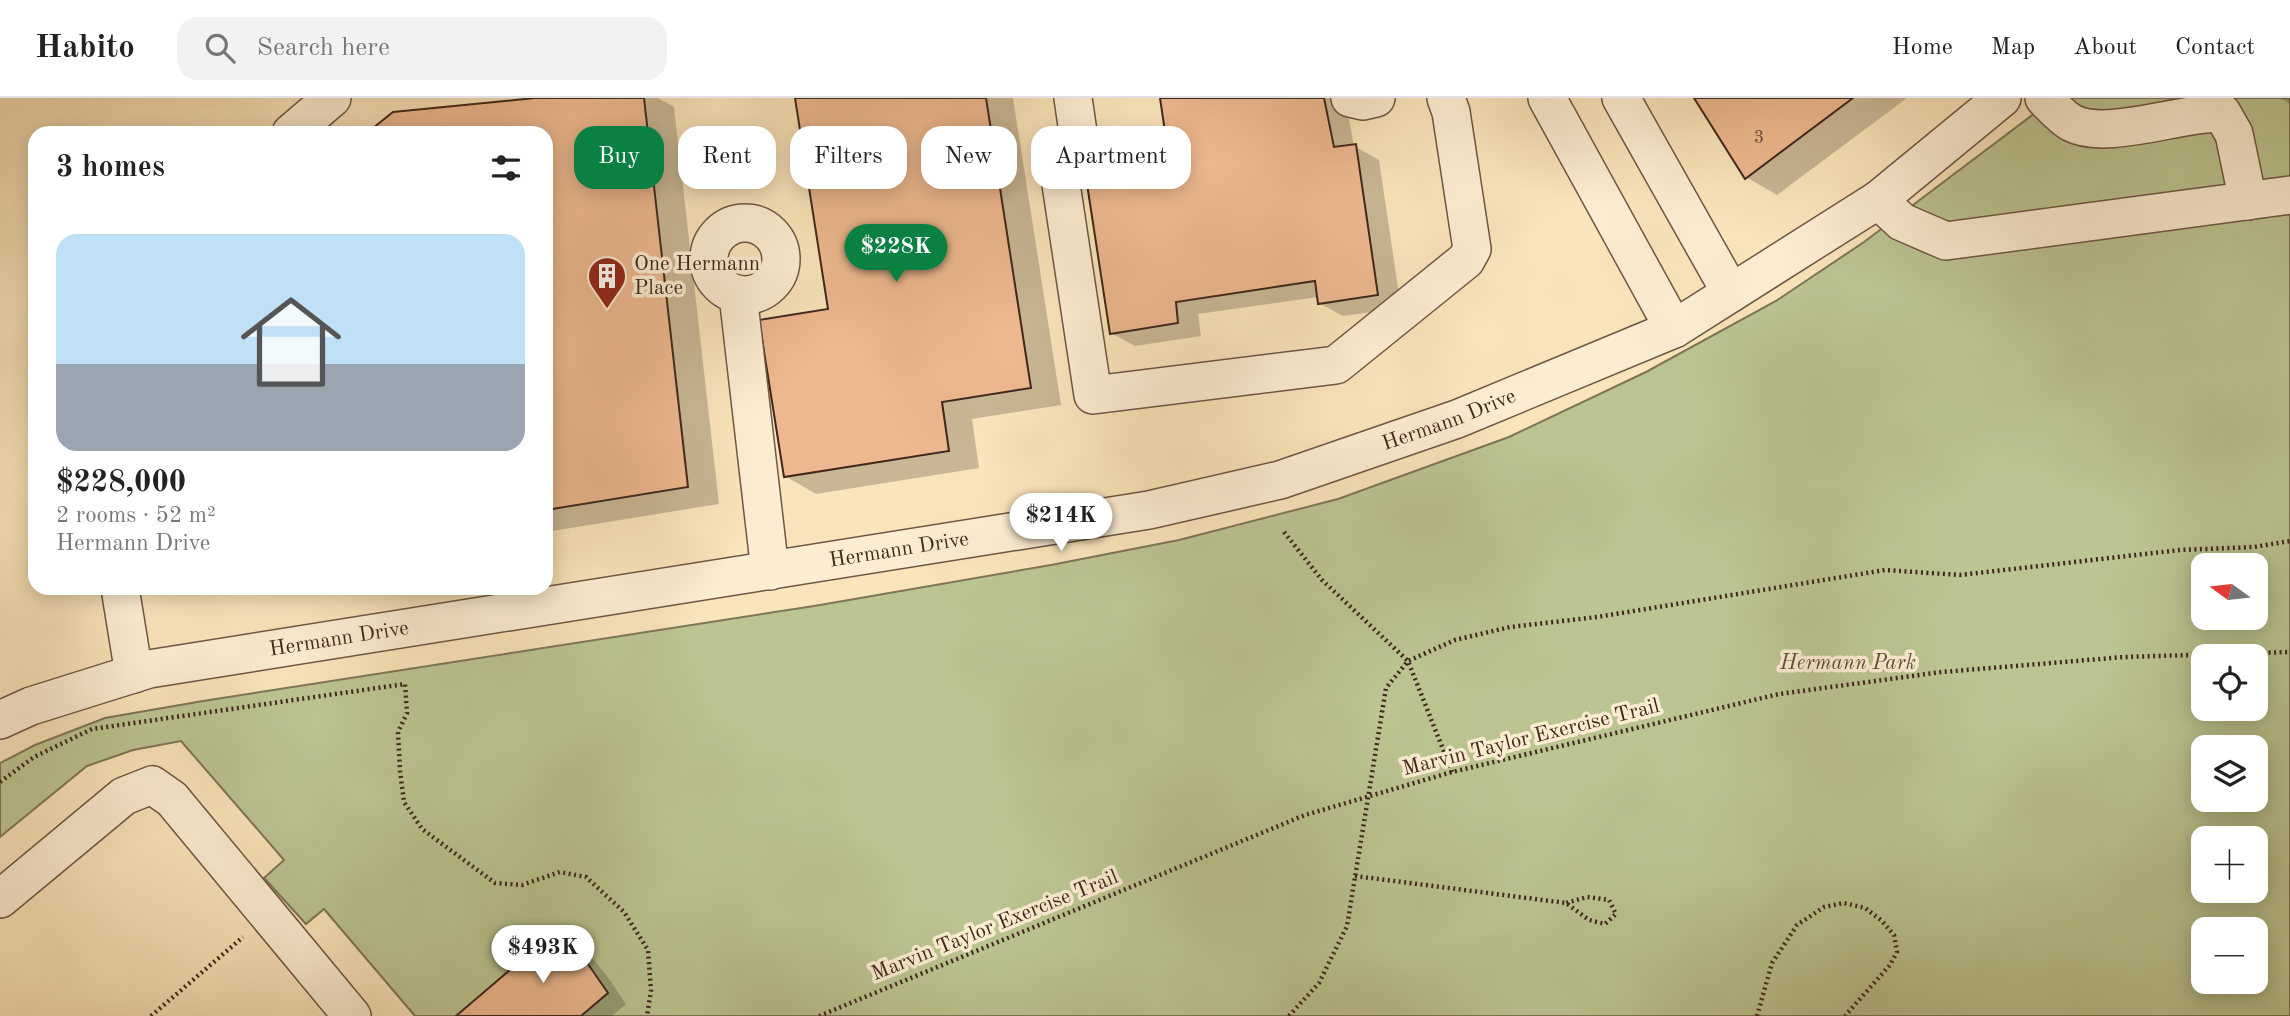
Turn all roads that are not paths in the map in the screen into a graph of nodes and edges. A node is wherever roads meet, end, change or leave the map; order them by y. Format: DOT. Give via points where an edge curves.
graph roads {
  1 [pos="332,98"];
  2 [pos="1073,98"];
  3 [pos="1350,98"];
  4 [pos="1376,98"];
  5 [pos="1446,98"];
  6 [pos="1548,98"];
  7 [pos="1621,98"];
  8 [pos="2002,98"];
  9 [pos="2044,98"];
  10 [pos="299,126"];
  11 [pos="2290,195"];
  12 [pos="1878,200"];
  13 [pos="2248,201"];
  14 [pos="1731,293"];
  15 [pos="738,295"];
  16 [pos="1674,329"];
  17 [pos="769,570"];
  18 [pos="121,595"];
  19 [pos="134,674"];
  20 [pos="0,720"];
  21 [pos="0,898"];
  22 [pos="352,1016"];
  1 -- 10 [label="street"];
  2 -- 5 [label="street" via="1081,153 1059,170 1093,395 1336,365 1466,260 1472,249"];
  3 -- 4 [label="street"];
  6 -- 16 [label="street"];
  7 -- 14 [label="street"];
  8 -- 12 [label="street, Hermann Drive"];
  9 -- 13 [label="street" via="2073,124 2107,130 2222,113 2234,134"];
  11 -- 13 [label="street"];
  12 -- 13 [label="street" via="1902,222 1946,241"];
  12 -- 14 [label="street, Hermann Drive"];
  14 -- 16 [label="street, Hermann Drive"];
  15 -- 17 [label="street"];
  16 -- 17 [label="street, Hermann Drive" via="1457,419 1280,480 1149,510"];
  17 -- 19 [label="street, Hermann Drive"];
  18 -- 19 [label="street"];
  19 -- 20 [label="street, Hermann Drive"];
  21 -- 22 [label="street" via="124,796 152,785 172,799"];
}
